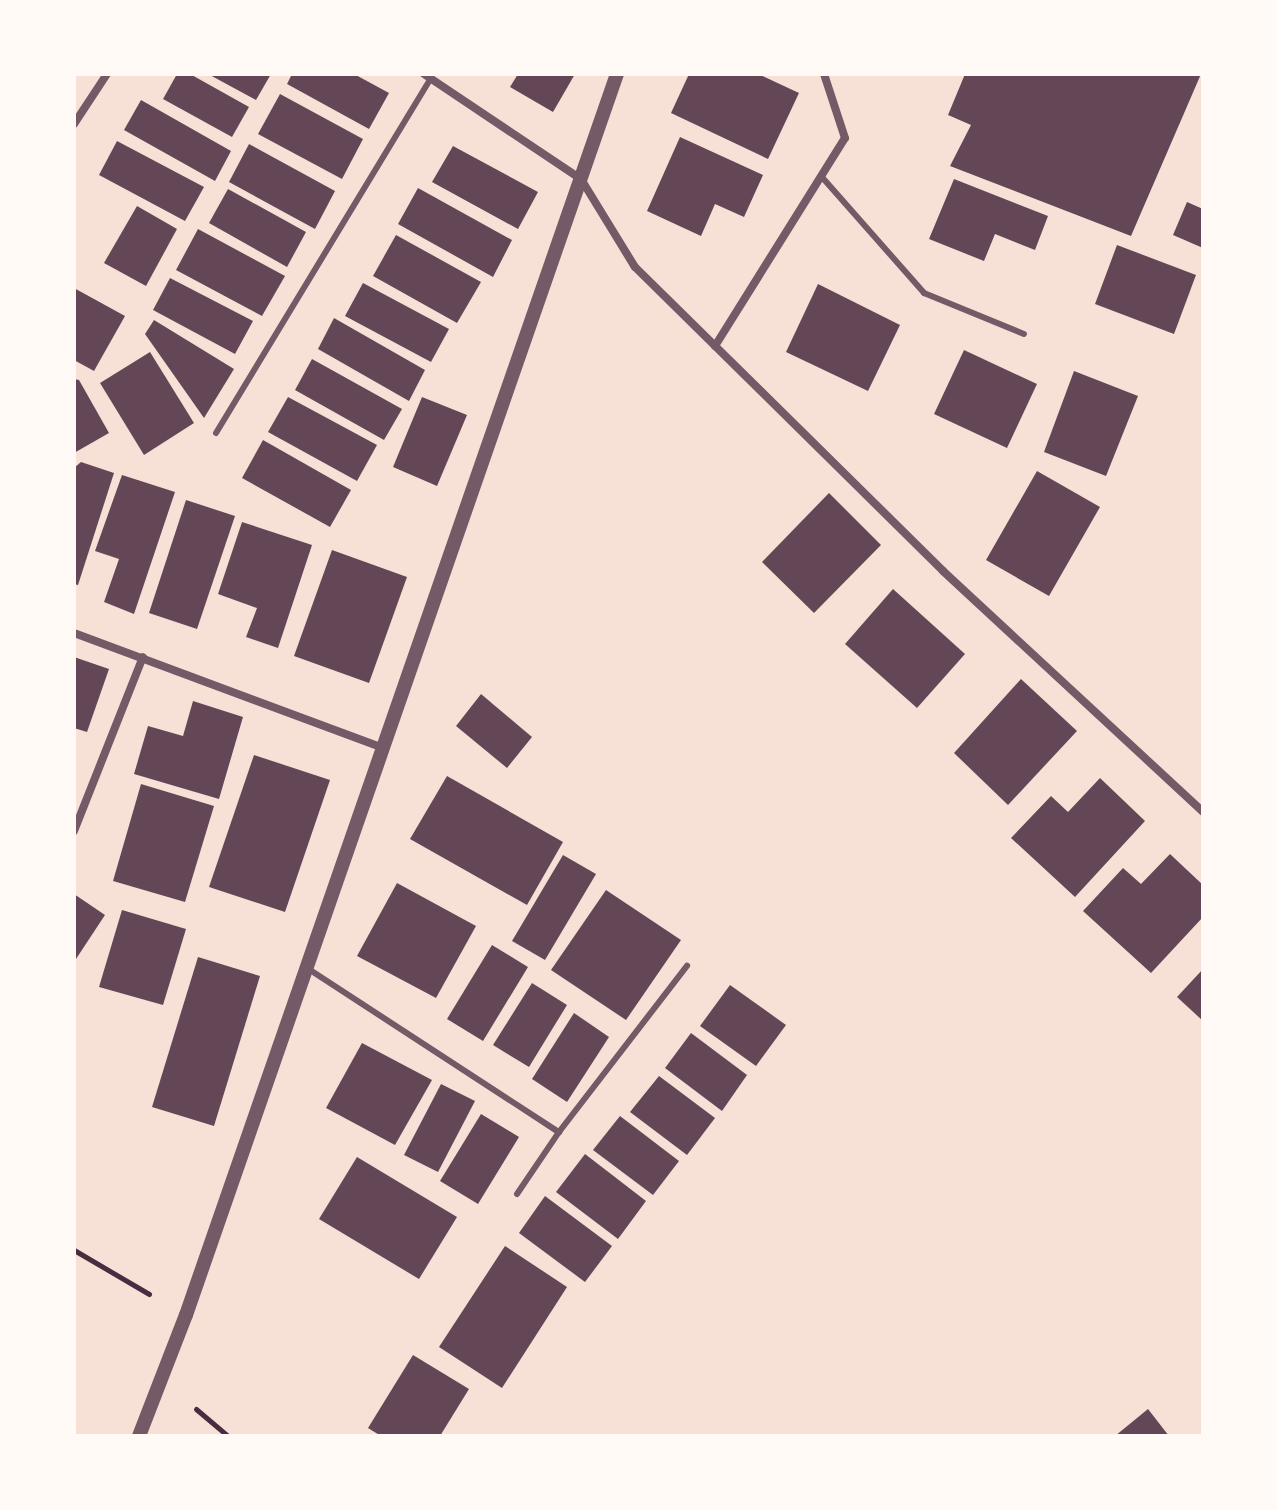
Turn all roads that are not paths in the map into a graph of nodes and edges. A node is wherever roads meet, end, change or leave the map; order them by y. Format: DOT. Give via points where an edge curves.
graph roads {
  1 [pos="107,74"];
  2 [pos="617,74"];
  3 [pos="824,74"];
  4 [pos="427,76"];
  5 [pos="74,124"];
  6 [pos="821,176"];
  7 [pos="581,179"];
  8 [pos="1024,334"];
  9 [pos="715,346"];
  10 [pos="216,433"];
  11 [pos="74,633"];
  12 [pos="143,657"];
  13 [pos="383,748"];
  14 [pos="1203,812"];
  15 [pos="74,831"];
  16 [pos="687,966"];
  17 [pos="307,968"];
  18 [pos="559,1132"];
  19 [pos="517,1194"];
  20 [pos="139,1436"];
  1 -- 5 [label="street"];
  2 -- 7 [label="street"];
  3 -- 6 [label="street" via="845,138"];
  4 -- 7 [label="street"];
  4 -- 10 [label="lane"];
  6 -- 8 [label="lane" via="924,293"];
  6 -- 9 [label="street"];
  7 -- 9 [label="street" via="635,267"];
  7 -- 13 [label="street"];
  9 -- 14 [label="street" via="943,571"];
  11 -- 12 [label="street"];
  12 -- 13 [label="street"];
  12 -- 15 [label="street"];
  13 -- 17 [label="street"];
  16 -- 18 [label="lane"];
  17 -- 18 [label="lane"];
  17 -- 20 [label="street"];
  18 -- 19 [label="lane"];
}
